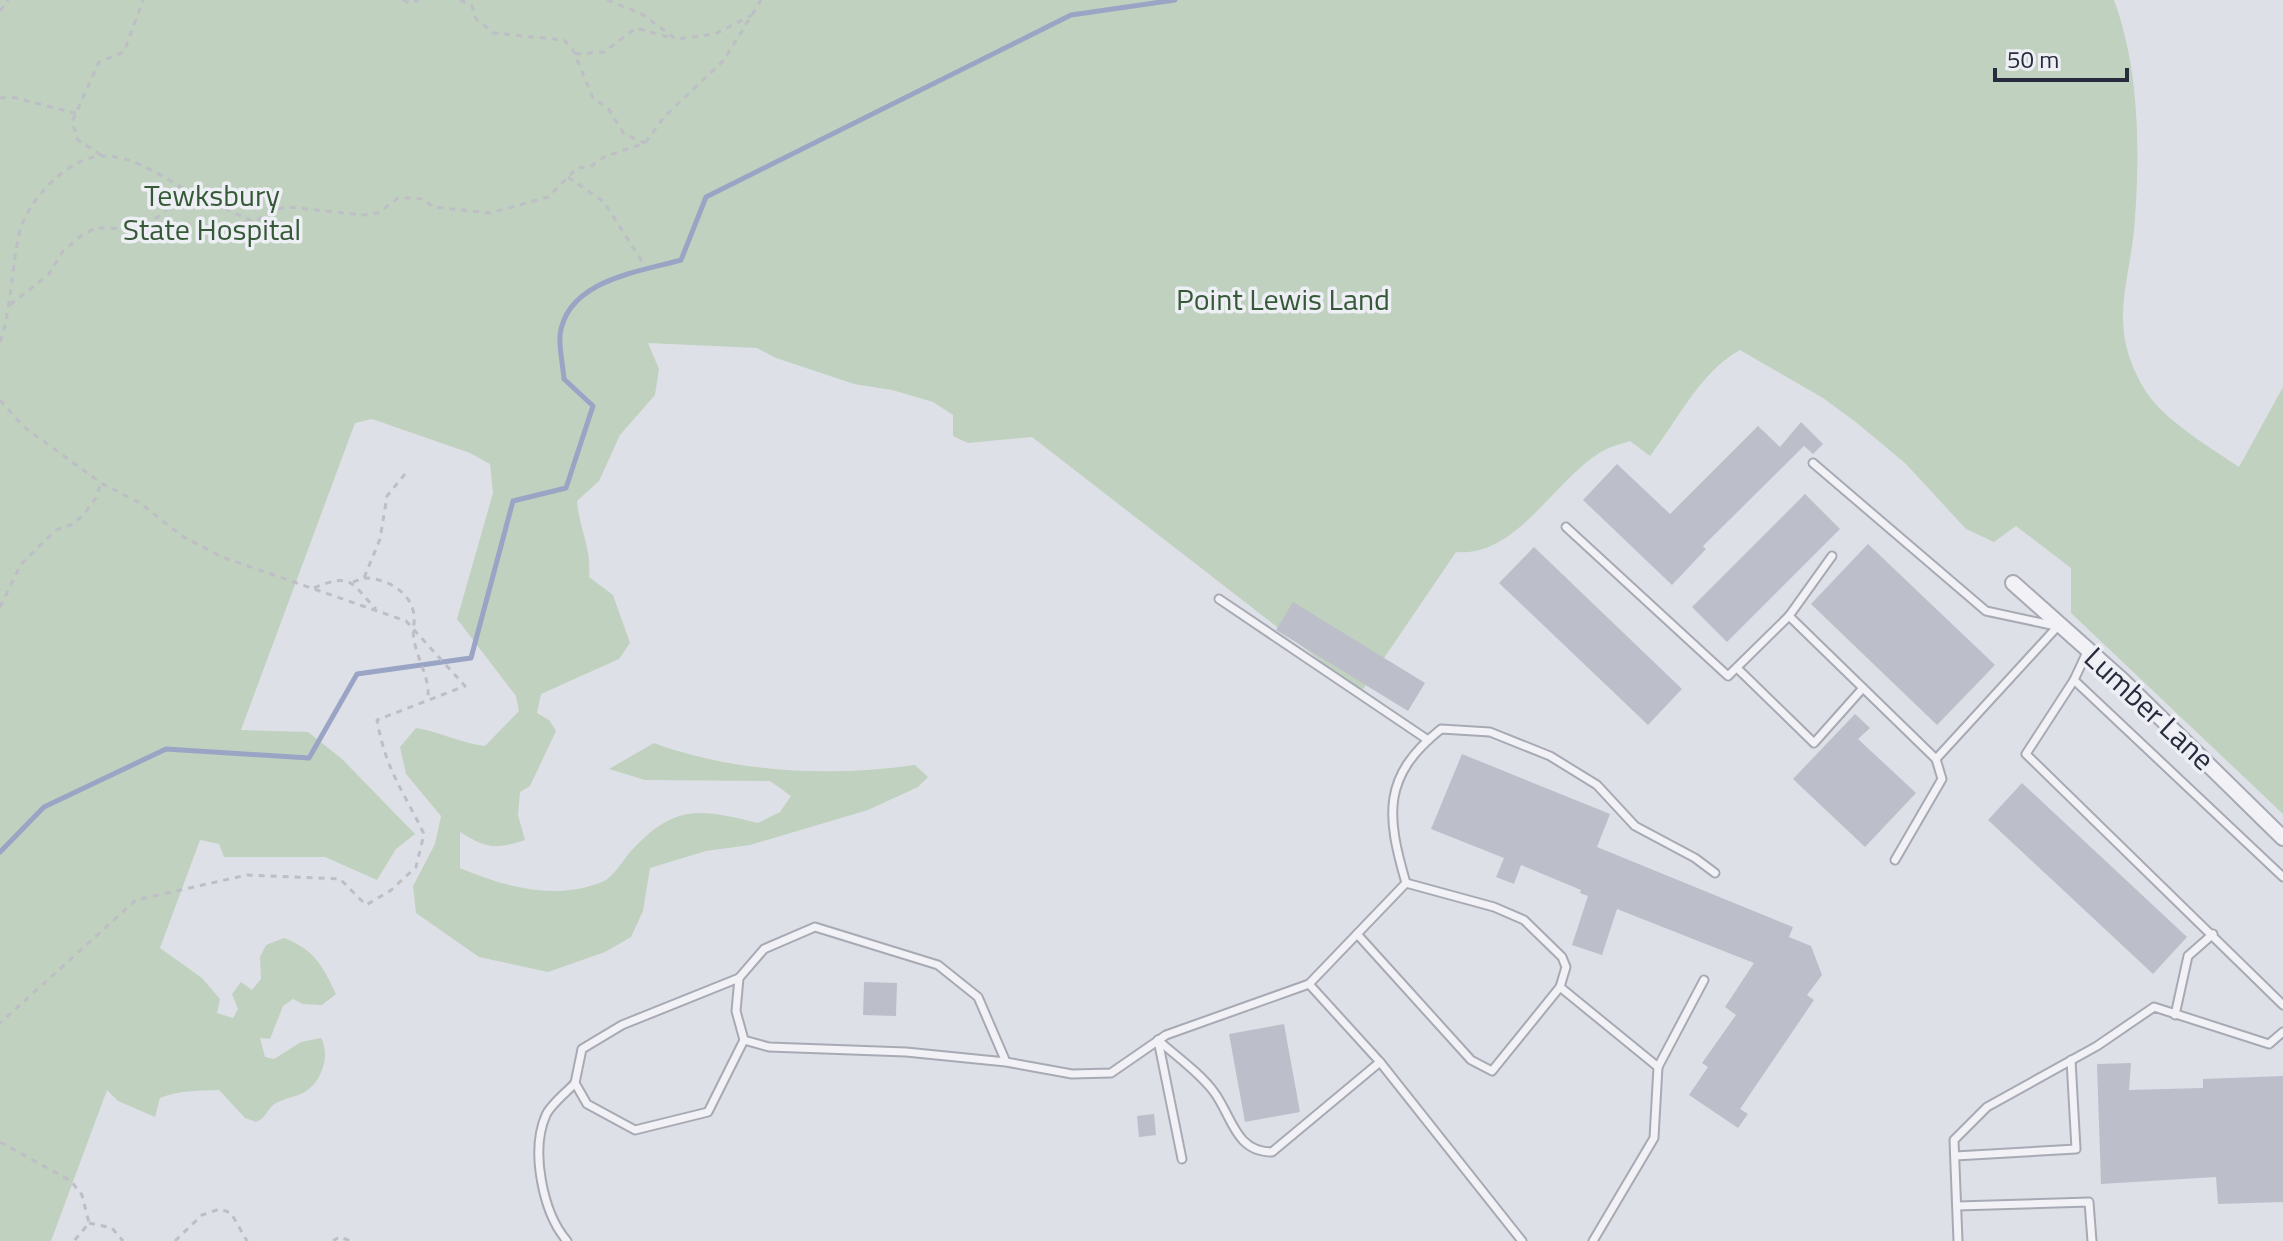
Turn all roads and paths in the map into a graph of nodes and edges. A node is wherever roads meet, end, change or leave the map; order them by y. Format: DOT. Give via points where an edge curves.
graph roads {
  1 [pos="8,0"];
  2 [pos="143,0"];
  3 [pos="404,0"];
  4 [pos="419,0"];
  5 [pos="460,0"];
  6 [pos="607,0"];
  7 [pos="761,0"];
  8 [pos="0,11"];
  9 [pos="752,15"];
  10 [pos="671,37"];
  11 [pos="575,54"];
  12 [pos="0,98"];
  13 [pos="78,114"];
  14 [pos="645,143"];
  15 [pos="101,155"];
  16 [pos="568,177"];
  17 [pos="188,191"];
  18 [pos="643,263"];
  19 [pos="10,305"];
  20 [pos="0,342"];
  21 [pos="0,400"];
  22 [pos="1813,463"];
  23 [pos="405,474"];
  24 [pos="101,483"];
  25 [pos="1566,527"];
  26 [pos="1832,556"];
  27 [pos="364,578"];
  28 [pos="353,582"];
  29 [pos="2013,583"];
  30 [pos="312,589"];
  31 [pos="1219,599"];
  32 [pos="0,607"];
  33 [pos="379,612"];
  34 [pos="1789,616"];
  35 [pos="2058,626"];
  36 [pos="414,630"];
  37 [pos="2088,650"];
  38 [pos="1737,668"];
  39 [pos="2074,680"];
  40 [pos="1863,688"];
  41 [pos="428,700"];
  42 [pos="1428,740"];
  43 [pos="1936,759"];
  44 [pos="2283,838"];
  45 [pos="1895,860"];
  46 [pos="1715,873"];
  47 [pos="2283,877"];
  48 [pos="1406,883"];
  49 [pos="1357,934"];
  50 [pos="2213,934"];
  51 [pos="739,978"];
  52 [pos="1704,980"];
  53 [pos="1309,984"];
  54 [pos="1560,987"];
  55 [pos="2283,1005"];
  56 [pos="2175,1015"];
  57 [pos="0,1023"];
  58 [pos="2283,1032"];
  59 [pos="744,1040"];
  60 [pos="1158,1040"];
  61 [pos="2071,1060"];
  62 [pos="1006,1062"];
  63 [pos="1380,1062"];
  64 [pos="1658,1067"];
  65 [pos="575,1083"];
  66 [pos="0,1142"];
  67 [pos="1955,1156"];
  68 [pos="1182,1159"];
  69 [pos="1957,1206"];
  70 [pos="89,1223"];
  71 [pos="74,1241"];
  72 [pos="123,1241"];
  73 [pos="175,1241"];
  74 [pos="247,1241"];
  75 [pos="333,1241"];
  76 [pos="351,1241"];
  77 [pos="567,1241"];
  78 [pos="1522,1241"];
  79 [pos="1593,1241"];
  80 [pos="1958,1241"];
  81 [pos="2092,1241"];
  1 -- 8 [label="path"];
  2 -- 13 [label="path" via="124,52 99,62"];
  3 -- 4 [label="path"];
  5 -- 11 [label="path" via="472,6 476,19 494,33 564,40"];
  6 -- 10 [label="path" via="642,14"];
  7 -- 9 [label="path"];
  9 -- 10 [label="path" via="715,34"];
  9 -- 14 [label="path" via="724,60 665,116"];
  10 -- 11 [label="path" via="636,28 604,52"];
  11 -- 14 [label="path" via="593,98 608,108 624,134"];
  12 -- 13 [label="path"];
  13 -- 15 [label="path" via="72,122 78,140"];
  14 -- 16 [label="path" via="577,168"];
  15 -- 17 [label="path" via="134,162"];
  15 -- 19 [label="path" via="55,175 44,187 19,231"];
  16 -- 17 [label="path" via="548,197 490,213 398,198 378,213 288,207 254,222"];
  16 -- 18 [label="path" via="604,202"];
  17 -- 19 [label="path" via="144,229 95,228 81,236 63,251 49,274"];
  19 -- 20 [label="path"];
  21 -- 24 [label="path" via="24,427"];
  22 -- 35 [label="lane" via="1986,611"];
  23 -- 27 [label="path" via="387,496 380,539"];
  24 -- 30 [label="path" via="222,557"];
  24 -- 32 [label="path" via="84,514 56,530 21,564"];
  25 -- 38 [label="lane" via="1728,676"];
  26 -- 34 [label="lane"];
  27 -- 28 [label="path"];
  27 -- 36 [label="path" via="382,578 396,588 413,607"];
  28 -- 30 [label="path" via="339,579"];
  28 -- 33 [label="path"];
  29 -- 35 [label="street, Lumber Lane"];
  30 -- 33 [label="path"];
  31 -- 42 [label="lane"];
  33 -- 36 [label="path" via="406,621"];
  34 -- 38 [label="lane"];
  34 -- 40 [label="lane"];
  35 -- 37 [label="street, Lumber Lane"];
  35 -- 43 [label="lane"];
  36 -- 41 [label="path" via="430,685"];
  36 -- 41 [label="path" via="465,686"];
  37 -- 39 [label="lane"];
  37 -- 44 [label="street, Lumber Lane"];
  38 -- 40 [label="lane" via="1814,743"];
  39 -- 47 [label="lane"];
  39 -- 50 [label="lane" via="2026,754"];
  40 -- 43 [label="lane"];
  41 -- 57 [label="path" via="377,720 392,778 424,834 416,867 390,891 366,905 340,879 247,875 136,900"];
  42 -- 46 [label="lane" via="1441,729 1490,732 1550,756 1597,785 1635,826"];
  42 -- 48 [label="lane" via="1416,749 1393,791 1393,840"];
  43 -- 45 [label="lane" via="1942,779"];
  48 -- 49 [label="lane"];
  48 -- 54 [label="lane" via="1524,920 1562,957 1566,967"];
  49 -- 53 [label="lane"];
  49 -- 54 [label="lane" via="1471,1060 1492,1071"];
  50 -- 55 [label="lane"];
  50 -- 56 [label="lane" via="2188,956"];
  51 -- 59 [label="lane" via="736,1011"];
  51 -- 62 [label="lane" via="764,949 815,927 858,938 938,965 978,997"];
  51 -- 65 [label="lane" via="622,1025 582,1049"];
  52 -- 64 [label="lane"];
  53 -- 60 [label="lane"];
  53 -- 63 [label="lane"];
  54 -- 64 [label="lane"];
  56 -- 58 [label="lane" via="2269,1044"];
  56 -- 61 [label="lane" via="2154,1007"];
  59 -- 62 [label="lane" via="769,1047"];
  59 -- 65 [label="lane" via="708,1112 635,1130 587,1104"];
  60 -- 62 [label="lane" via="1111,1073 1072,1074"];
  60 -- 63 [label="lane" via="1207,1084 1230,1125 1260,1152 1272,1152"];
  60 -- 68 [label="lane"];
  61 -- 67 [label="lane" via="1987,1107 1954,1140"];
  61 -- 67 [label="lane" via="2076,1149"];
  63 -- 78 [label="lane"];
  64 -- 79 [label="lane" via="1654,1138"];
  65 -- 77 [label="lane" via="546,1114 540,1146 543,1188"];
  66 -- 70 [label="path" via="71,1181 82,1195"];
  67 -- 69 [label="lane"];
  69 -- 80 [label="lane"];
  69 -- 81 [label="lane" via="2089,1202"];
  70 -- 71 [label="path"];
  70 -- 72 [label="path" via="112,1228"];
  73 -- 74 [label="path" via="202,1215 220,1209 231,1213"];
  75 -- 76 [label="path"];
}
